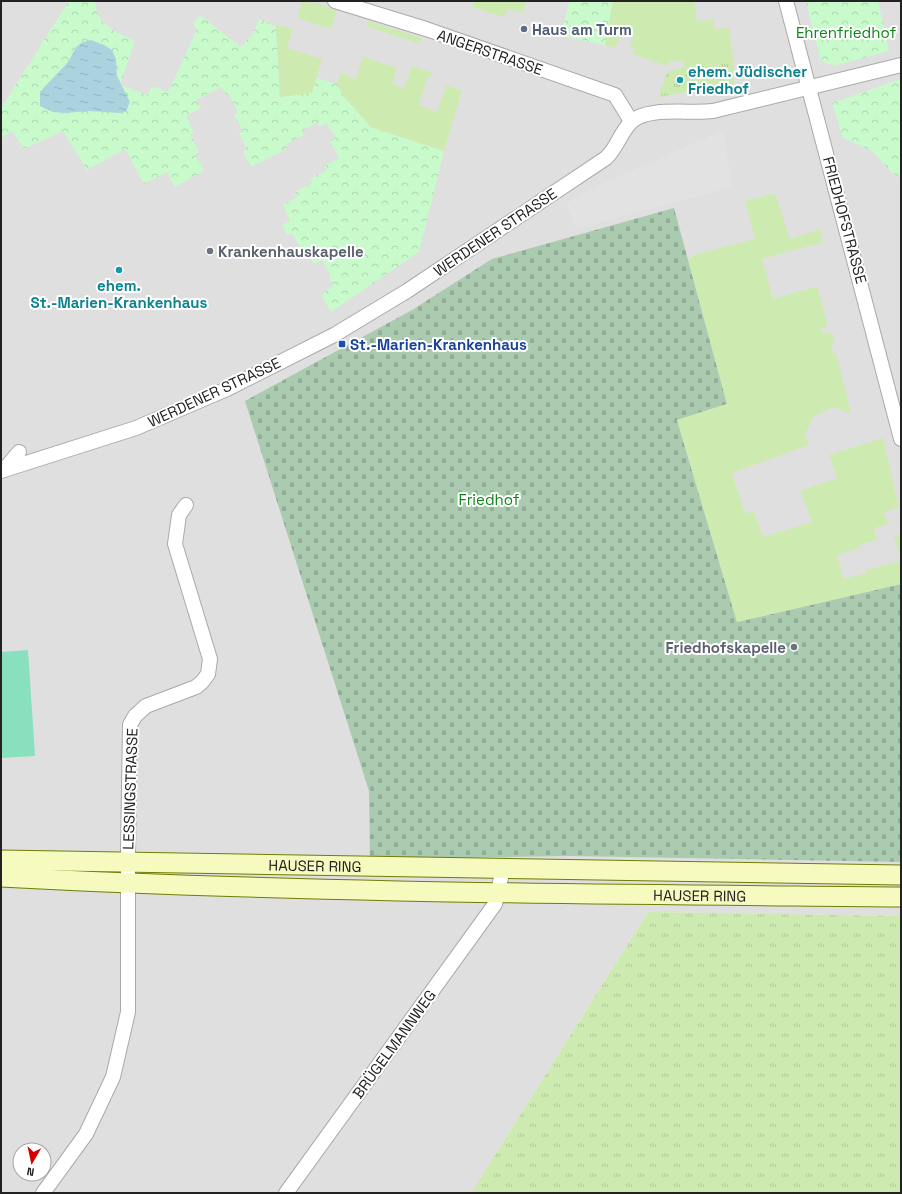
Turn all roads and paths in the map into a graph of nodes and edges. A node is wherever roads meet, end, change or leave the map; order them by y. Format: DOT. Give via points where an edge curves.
graph roads {
  1 [pos="335,1"];
  2 [pos="786,1"];
  3 [pos="901,65"];
  4 [pos="810,87"];
  5 [pos="632,122"];
  6 [pos="82,432"];
  7 [pos="901,439"];
  8 [pos="93,442"];
  9 [pos="19,452"];
  10 [pos="2,470"];
  11 [pos="186,505"];
  12 [pos="1,860"];
  13 [pos="128,863"];
  14 [pos="503,869"];
  15 [pos="901,875"];
  16 [pos="1,877"];
  17 [pos="129,884"];
  18 [pos="498,893"];
  19 [pos="901,897"];
  20 [pos="43,1193"];
  21 [pos="286,1193"];
  1 -- 5 [label="street, ANGERSTRASSE" via="426,29 615,95"];
  2 -- 4 [label="street, FRIEDHOFSTRASSE"];
  3 -- 4 [label="street"];
  4 -- 5 [label="street" via="713,111 653,113"];
  4 -- 7 [label="street, FRIEDHOFSTRASSE"];
  5 -- 8 [label="street, WERDENER STRASSE" via="606,158 407,291 334,335 227,389 136,428"];
  6 -- 8 [label="street"];
  8 -- 10 [label="street, WERDENER STRASSE"];
  9 -- 10 [label="street, WERDENER STRASSE"];
  11 -- 13 [label="street, LESSINGSTRASSE" via="179,515 175,544 210,659 208,674 196,687 146,706 130,725"];
  12 -- 13 [label="main road, HAUSER RING"];
  13 -- 14 [label="main road, HAUSER RING"];
  13 -- 17 [label="street"];
  14 -- 15 [label="main road, HAUSER RING"];
  14 -- 18 [label="street"];
  16 -- 17 [label="main road, HAUSER RING"];
  17 -- 18 [label="main road, HAUSER RING"];
  17 -- 20 [label="street" via="128,1012 113,1077 86,1134"];
  18 -- 19 [label="main road, HAUSER RING"];
  18 -- 21 [label="street, BRÜGELMANNWEG" via="495,904"];
}
